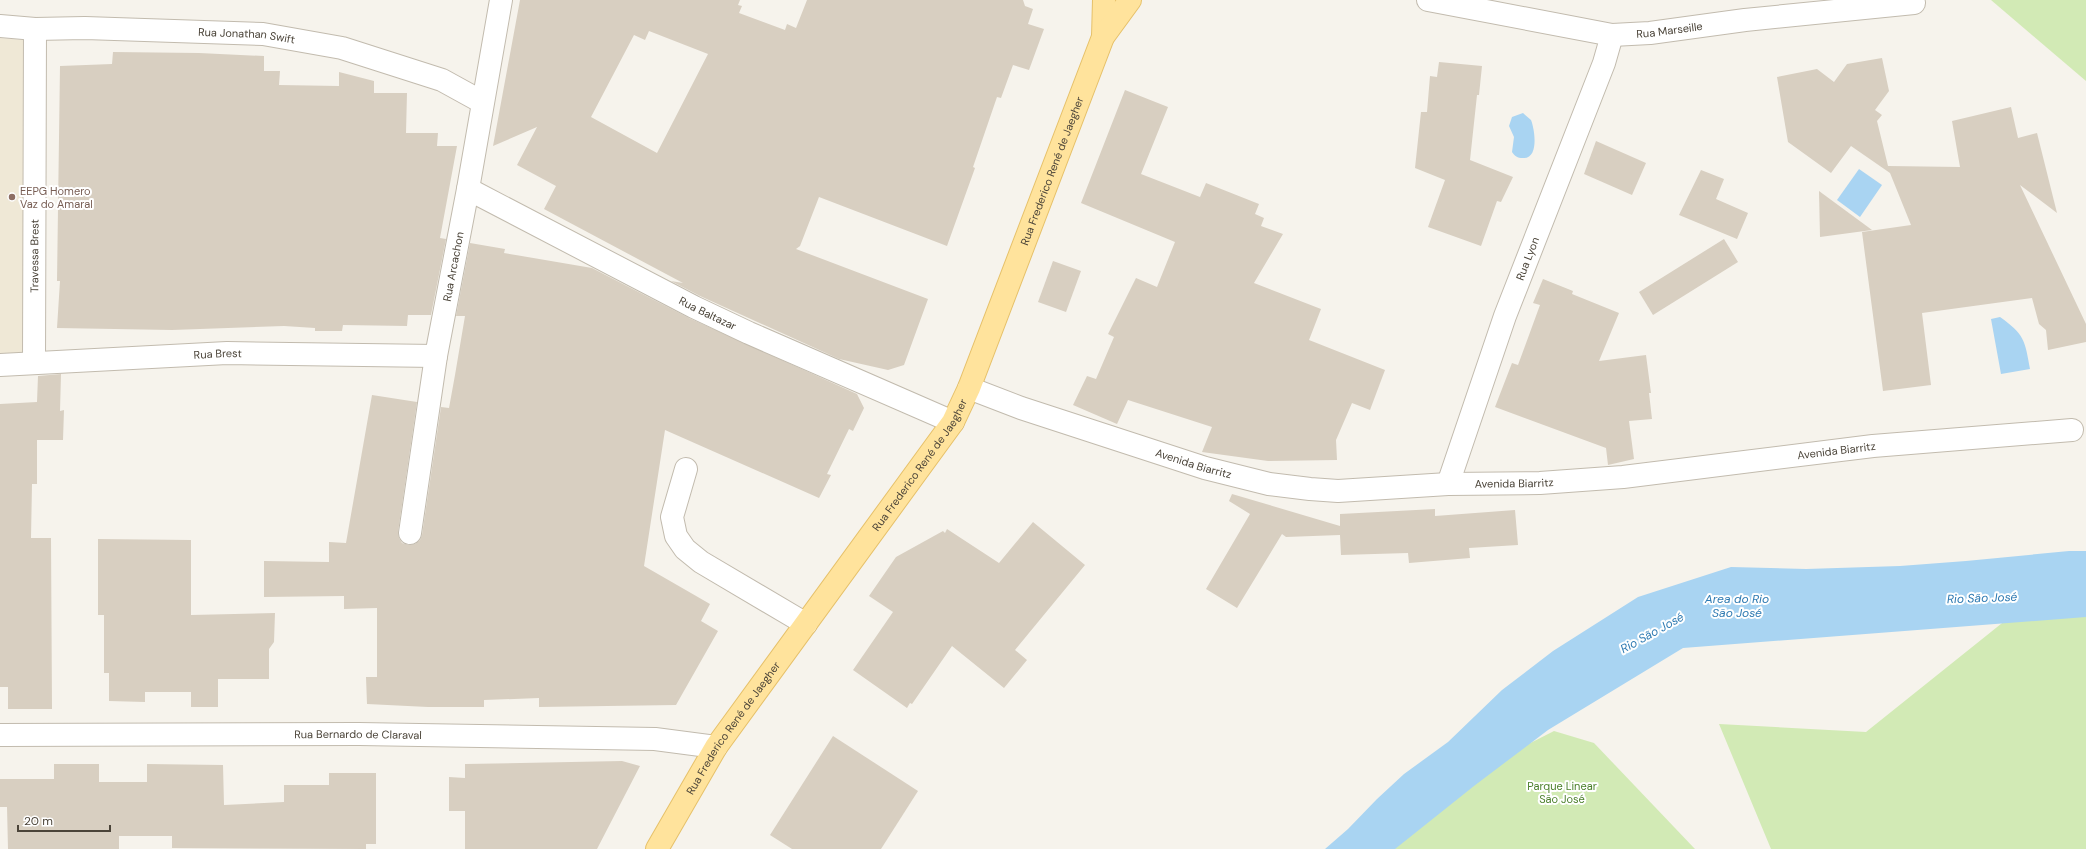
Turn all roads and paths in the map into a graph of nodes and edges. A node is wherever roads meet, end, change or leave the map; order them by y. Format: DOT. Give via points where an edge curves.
graph roads {
  1 [pos="501,0"];
  2 [pos="1104,0"];
  3 [pos="1130,0"];
  4 [pos="1428,0"];
  5 [pos="1914,3"];
  6 [pos="0,26"];
  7 [pos="35,29"];
  8 [pos="1612,35"];
  9 [pos="1103,37"];
  10 [pos="482,102"];
  11 [pos="468,189"];
  12 [pos="436,356"];
  13 [pos="34,362"];
  14 [pos="0,366"];
  15 [pos="969,388"];
  16 [pos="953,422"];
  17 [pos="2072,430"];
  18 [pos="686,470"];
  19 [pos="1448,484"];
  20 [pos="410,533"];
  21 [pos="806,624"];
  22 [pos="0,735"];
  23 [pos="716,746"];
  24 [pos="657,849"];
  1 -- 10 [label="street, Rua Arcachon"];
  2 -- 9 [label="main road, Rua Frederico René de Jaegher"];
  3 -- 9 [label="main road, Rua Frederico René de Jaegher"];
  4 -- 8 [label="street, Rua Marseille"];
  5 -- 8 [label="street, Rua Marseille" via="1746,20 1650,33"];
  6 -- 7 [label="street, Rua Jonathan Swift"];
  7 -- 10 [label="street, Rua Jonathan Swift" via="85,28 263,34 342,48 442,80"];
  7 -- 13 [label="street, Travessa Brest"];
  8 -- 19 [label="street, Rua Lyon" via="1604,63 1505,316"];
  9 -- 15 [label="main road, Rua Frederico René de Jaegher"];
  10 -- 11 [label="street, Rua Arcachon"];
  11 -- 12 [label="street, Rua Arcachon"];
  11 -- 16 [label="street, Rua Baltazar" via="694,307"];
  12 -- 13 [label="street, Rua Brest" via="227,353"];
  12 -- 20 [label="street, Rua Arcachon"];
  13 -- 14 [label="street, Rua Brest"];
  15 -- 16 [label="main road, Rua Frederico René de Jaegher"];
  15 -- 19 [label="street, Avenida Biarritz" via="1021,408 1205,468 1269,484 1338,491"];
  16 -- 21 [label="main road, Rua Frederico René de Jaegher"];
  17 -- 19 [label="street, Avenida Biarritz" via="1873,446 1623,477 1540,483"];
  18 -- 21 [label="street" via="672,517 676,536 685,549 701,562"];
  21 -- 23 [label="main road, Rua Frederico René de Jaegher"];
  22 -- 23 [label="street, Rua Bernardo de Claraval" via="367,734 655,739"];
  23 -- 24 [label="main road, Rua Frederico René de Jaegher"];
}
